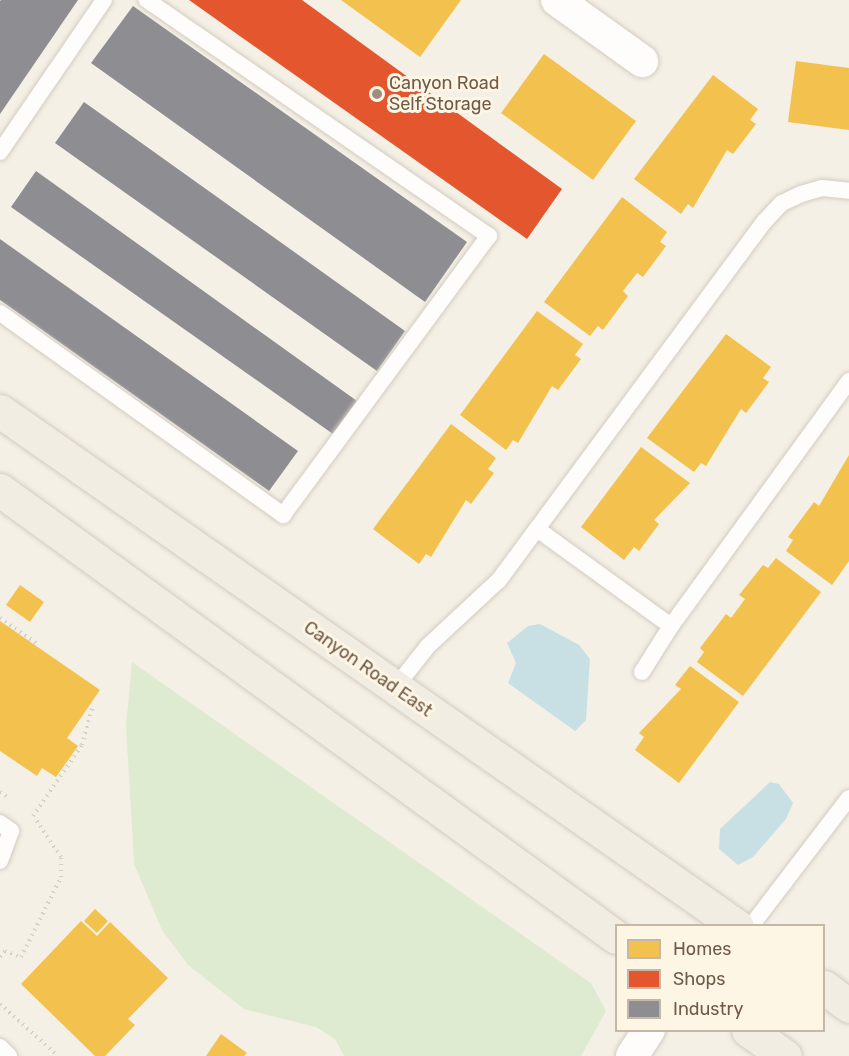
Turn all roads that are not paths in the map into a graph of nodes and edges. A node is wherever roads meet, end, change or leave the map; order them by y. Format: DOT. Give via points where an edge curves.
graph roads {
  1 [pos="104,0"];
  2 [pos="147,0"];
  3 [pos="557,0"];
  4 [pos="642,61"];
  5 [pos="0,152"];
  6 [pos="849,190"];
  7 [pos="0,313"];
  8 [pos="849,381"];
  9 [pos="0,411"];
  10 [pos="0,490"];
  11 [pos="537,529"];
  12 [pos="671,626"];
  13 [pos="642,672"];
  14 [pos="394,688"];
  15 [pos="849,798"];
  16 [pos="0,823"];
  17 [pos="0,861"];
  18 [pos="734,924"];
  19 [pos="753,924"];
  20 [pos="615,936"];
  21 [pos="825,988"];
  22 [pos="849,1006"];
  23 [pos="825,1015"];
  24 [pos="849,1027"];
  25 [pos="648,1032"];
  26 [pos="751,1032"];
  27 [pos="0,1047"];
  28 [pos="9,1056"];
  29 [pos="632,1056"];
  30 [pos="785,1056"];
  1 -- 5 [label="lane"];
  2 -- 7 [label="lane" via="489,237 283,515"];
  3 -- 4 [label="street"];
  6 -- 11 [label="lane" via="822,188 776,209"];
  8 -- 12 [label="lane"];
  9 -- 14 [label="main road, Canyon Road East"];
  10 -- 20 [label="main road"];
  11 -- 12 [label="lane"];
  11 -- 14 [label="lane" via="499,580 428,646"];
  12 -- 13 [label="lane"];
  14 -- 18 [label="main road, Canyon Road East"];
  15 -- 19 [label="lane"];
  16 -- 17 [label="lane" via="11,831"];
  21 -- 22 [label="main road"];
  23 -- 24 [label="main road"];
  25 -- 29 [label="street"];
  26 -- 30 [label="main road"];
  27 -- 28 [label="lane"];
}
